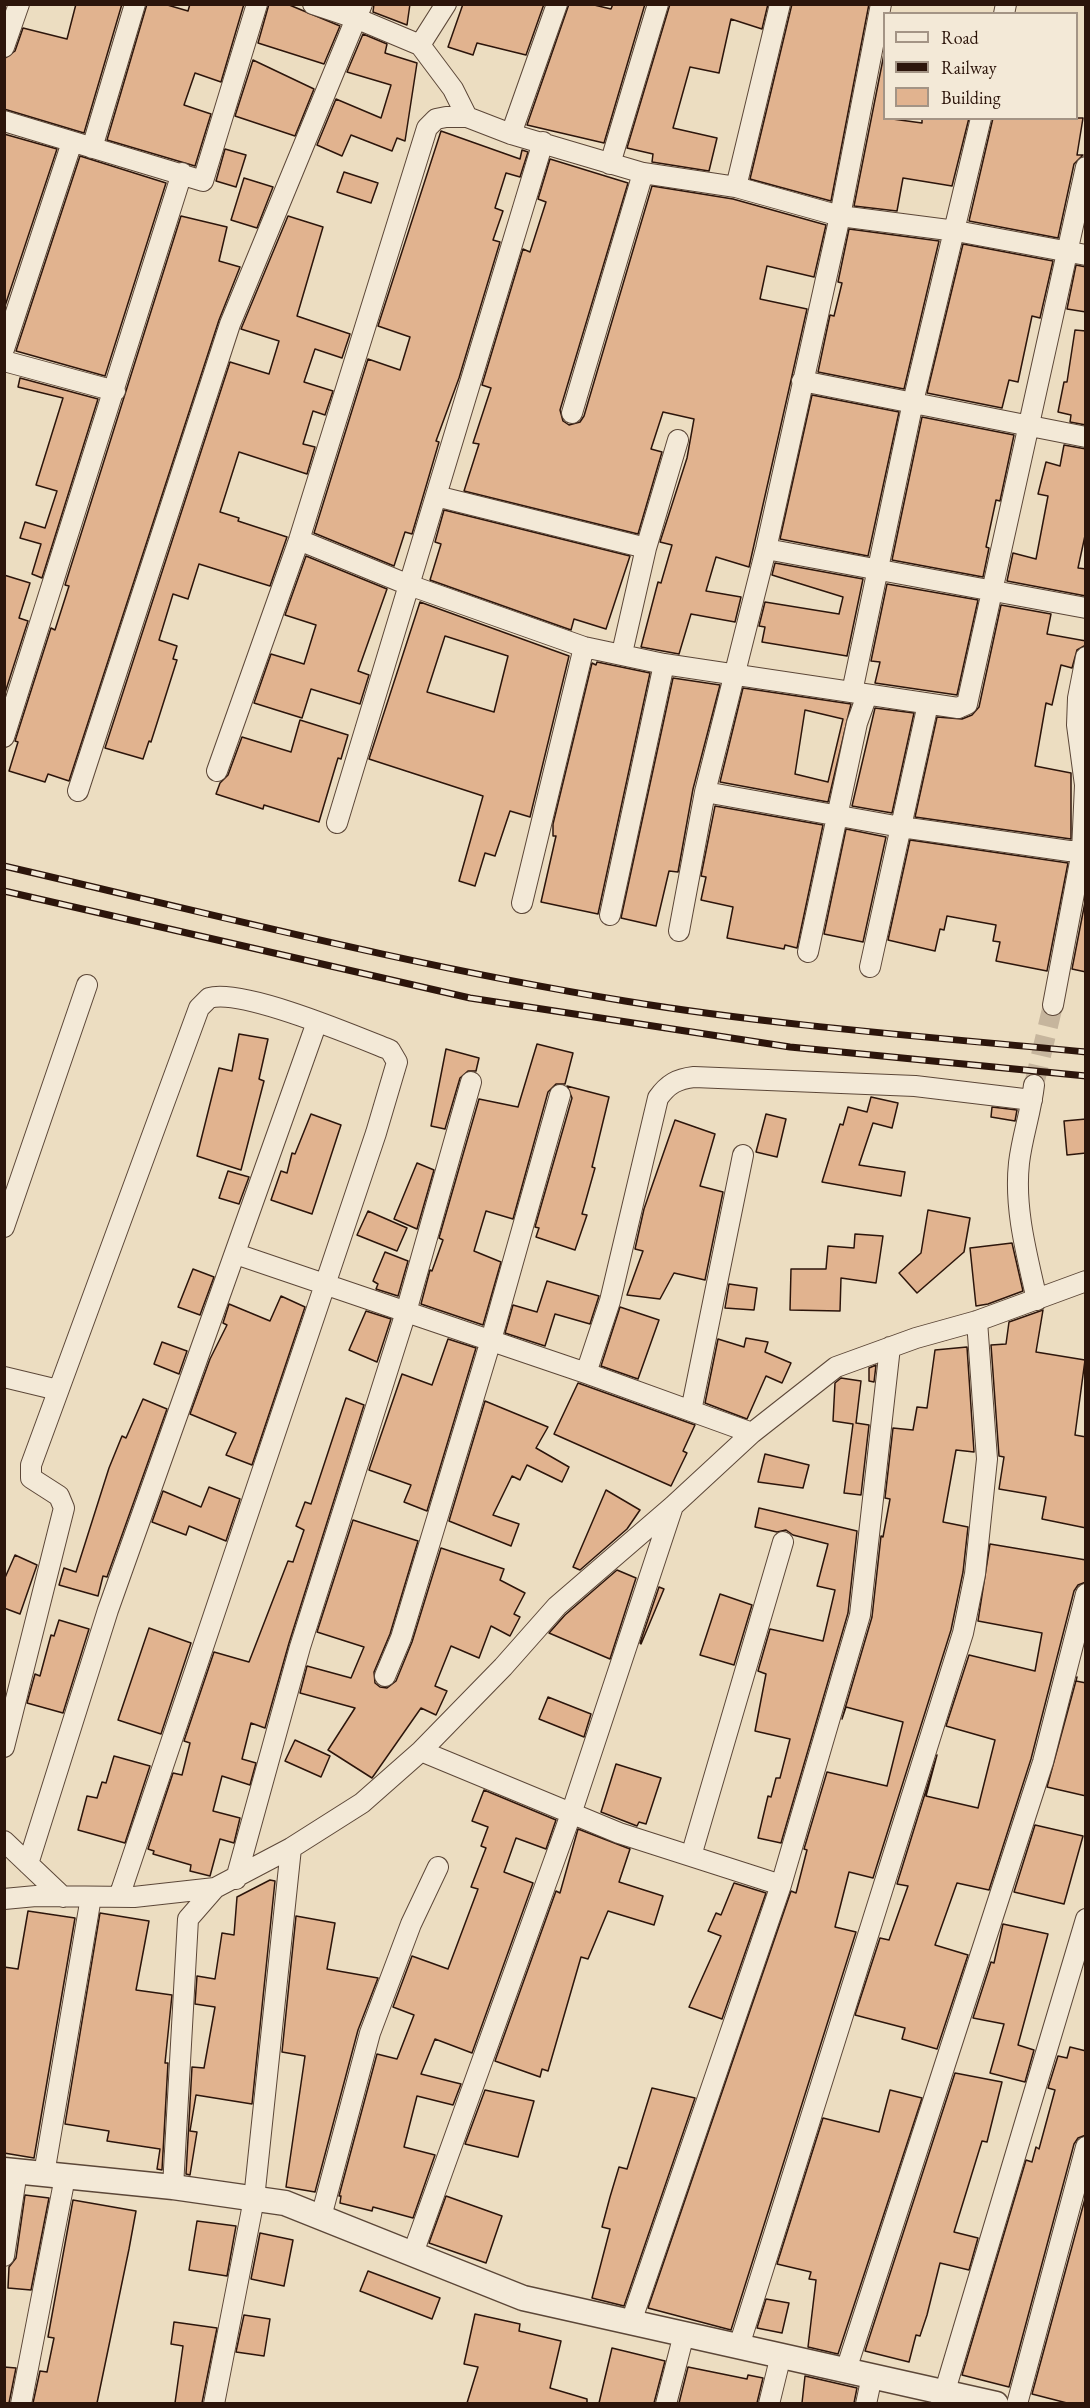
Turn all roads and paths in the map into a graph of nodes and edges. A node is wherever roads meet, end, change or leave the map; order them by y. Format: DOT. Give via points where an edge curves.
graph roads {
  1 [pos="19,4"];
  2 [pos="135,4"];
  3 [pos="257,4"];
  4 [pos="313,4"];
  5 [pos="446,4"];
  6 [pos="557,4"];
  7 [pos="658,4"];
  8 [pos="780,4"];
  9 [pos="881,4"];
  10 [pos="360,12"];
  11 [pos="420,45"];
  12 [pos="4,47"];
  13 [pos="467,117"];
  14 [pos="981,120"];
  15 [pos="4,121"];
  16 [pos="512,134"];
  17 [pos="72,141"];
  18 [pos="543,142"];
  19 [pos="92,147"];
  20 [pos="610,164"];
  21 [pos="1086,167"];
  22 [pos="644,172"];
  23 [pos="182,173"];
  24 [pos="736,187"];
  25 [pos="840,216"];
  26 [pos="956,231"];
  27 [pos="1077,253"];
  28 [pos="4,349"];
  29 [pos="4,360"];
  30 [pos="802,381"];
  31 [pos="115,391"];
  32 [pos="913,402"];
  33 [pos="572,413"];
  34 [pos="1026,426"];
  35 [pos="1086,437"];
  36 [pos="678,440"];
  37 [pos="436,496"];
  38 [pos="299,540"];
  39 [pos="646,549"];
  40 [pos="766,549"];
  41 [pos="877,568"];
  42 [pos="409,585"];
  43 [pos="990,593"];
  44 [pos="1086,608"];
  45 [pos="584,646"];
  46 [pos="622,653"];
  47 [pos="1086,657"];
  48 [pos="664,664"];
  49 [pos="733,673"];
  50 [pos="859,693"];
  51 [pos="928,704"];
  52 [pos="4,737"];
  53 [pos="216,771"];
  54 [pos="78,791"];
  55 [pos="705,792"];
  56 [pos="838,814"];
  57 [pos="337,823"];
  58 [pos="902,827"];
  59 [pos="1084,851"];
  60 [pos="522,903"];
  61 [pos="610,915"];
  62 [pos="680,931"];
  63 [pos="808,952"];
  64 [pos="870,967"];
  65 [pos="87,985"];
  66 [pos="1053,1005"];
  67 [pos="317,1022"];
  68 [pos="471,1083"];
  69 [pos="560,1095"];
  70 [pos="743,1155"];
  71 [pos="4,1227"];
  72 [pos="236,1254"];
  73 [pos="1086,1281"];
  74 [pos="323,1284"];
  75 [pos="1037,1300"];
  76 [pos="406,1312"];
  77 [pos="977,1321"];
  78 [pos="491,1340"];
  79 [pos="890,1347"];
  80 [pos="586,1373"];
  81 [pos="4,1377"];
  82 [pos="58,1390"];
  83 [pos="691,1411"];
  84 [pos="752,1433"];
  85 [pos="673,1506"];
  86 [pos="783,1542"];
  87 [pos="1086,1594"];
  88 [pos="385,1677"];
  89 [pos="4,1747"];
  90 [pos="421,1751"];
  91 [pos="571,1814"];
  92 [pos="4,1841"];
  93 [pos="291,1848"];
  94 [pos="691,1856"];
  95 [pos="28,1864"];
  96 [pos="438,1867"];
  97 [pos="236,1879"];
  98 [pos="781,1885"];
  99 [pos="215,1887"];
  100 [pos="63,1897"];
  101 [pos="91,1897"];
  102 [pos="119,1897"];
  103 [pos="4,1899"];
  104 [pos="1086,1919"];
  105 [pos="1086,2147"];
  106 [pos="11,2170"];
  107 [pos="54,2176"];
  108 [pos="173,2187"];
  109 [pos="255,2199"];
  110 [pos="321,2217"];
  111 [pos="413,2253"];
  112 [pos="4,2256"];
  113 [pos="631,2322"];
  114 [pos="684,2334"];
  115 [pos="739,2346"];
  116 [pos="781,2355"];
  117 [pos="846,2370"];
  118 [pos="872,2376"];
  119 [pos="942,2398"];
  120 [pos="21,2403"];
  121 [pos="214,2403"];
  122 [pos="666,2403"];
  123 [pos="769,2403"];
  124 [pos="866,2403"];
  125 [pos="996,2403"];
  126 [pos="1017,2403"];
  1 -- 12 [label="street"];
  2 -- 19 [label="street"];
  3 -- 23 [label="street" via="203,181"];
  4 -- 10 [label="street"];
  5 -- 11 [label="street"];
  6 -- 16 [label="street"];
  7 -- 20 [label="street"];
  8 -- 24 [label="street"];
  9 -- 25 [label="street"];
  10 -- 11 [label="street"];
  10 -- 54 [label="street" via="230,324"];
  11 -- 13 [label="street" via="453,89"];
  13 -- 16 [label="street"];
  13 -- 38 [label="street" via="436,119 427,128"];
  14 -- 26 [label="street"];
  15 -- 17 [label="street"];
  16 -- 18 [label="street"];
  17 -- 19 [label="street"];
  17 -- 28 [label="street"];
  18 -- 20 [label="street"];
  18 -- 37 [label="street"];
  19 -- 23 [label="street"];
  20 -- 22 [label="street"];
  21 -- 27 [label="street"];
  22 -- 24 [label="street"];
  22 -- 33 [label="street"];
  23 -- 31 [label="street"];
  24 -- 25 [label="street"];
  25 -- 26 [label="street"];
  25 -- 30 [label="street"];
  26 -- 27 [label="street"];
  26 -- 32 [label="street"];
  27 -- 34 [label="street"];
  29 -- 31 [label="street"];
  30 -- 32 [label="street"];
  30 -- 40 [label="street"];
  31 -- 52 [label="street"];
  32 -- 34 [label="street"];
  32 -- 41 [label="street"];
  34 -- 35 [label="street"];
  34 -- 43 [label="street"];
  36 -- 39 [label="street"];
  37 -- 39 [label="street"];
  37 -- 42 [label="street"];
  38 -- 42 [label="street"];
  38 -- 53 [label="street"];
  39 -- 46 [label="street"];
  40 -- 41 [label="street"];
  40 -- 49 [label="street"];
  41 -- 43 [label="street"];
  41 -- 50 [label="street"];
  42 -- 45 [label="street"];
  42 -- 57 [label="street"];
  43 -- 44 [label="street"];
  43 -- 51 [label="street" via="967,704 958,708"];
  45 -- 46 [label="street"];
  45 -- 60 [label="street"];
  46 -- 48 [label="street"];
  47 -- 59 [label="street" via="1077,725 1085,785"];
  48 -- 49 [label="street"];
  48 -- 61 [label="street"];
  49 -- 50 [label="street"];
  49 -- 55 [label="street"];
  50 -- 51 [label="street"];
  50 -- 56 [label="street" via="858,723"];
  51 -- 58 [label="street"];
  55 -- 56 [label="street"];
  55 -- 62 [label="street"];
  56 -- 58 [label="street"];
  56 -- 63 [label="street"];
  58 -- 59 [label="street"];
  58 -- 64 [label="street"];
  59 -- 66 [label="street"];
  65 -- 71 [label="street"];
  67 -- 72 [label="street"];
  67 -- 74 [label="street" via="390,1050 396,1062"];
  67 -- 82 [label="street" via="233,996 209,998 199,1008"];
  68 -- 76 [label="street"];
  69 -- 78 [label="street"];
  70 -- 83 [label="street"];
  72 -- 74 [label="street"];
  72 -- 95 [label="street" via="108,1610"];
  73 -- 75 [label="street"];
  74 -- 76 [label="street"];
  74 -- 102 [label="street"];
  75 -- 77 [label="street"];
  75 -- 80 [label="street" via="1021,1227 1018,1190 1019,1161 1033,1093 679,1079 658,1098 610,1301"];
  76 -- 78 [label="street"];
  76 -- 97 [label="street" via="300,1647"];
  77 -- 79 [label="street"];
  77 -- 115 [label="street" via="987,1459 975,1574 963,1633"];
  78 -- 80 [label="street"];
  78 -- 88 [label="street" via="402,1638"];
  79 -- 84 [label="street" via="836,1367"];
  79 -- 98 [label="street" via="860,1615"];
  80 -- 83 [label="street"];
  81 -- 82 [label="street"];
  82 -- 89 [label="street" via="30,1473 36,1483 63,1501 63,1515"];
  83 -- 84 [label="street"];
  84 -- 85 [label="street"];
  85 -- 90 [label="street" via="557,1606"];
  85 -- 91 [label="street"];
  86 -- 94 [label="street"];
  87 -- 117 [label="street" via="1043,1762"];
  90 -- 91 [label="street"];
  90 -- 93 [label="street" via="362,1803"];
  91 -- 94 [label="street"];
  91 -- 111 [label="street"];
  92 -- 95 [label="street"];
  93 -- 97 [label="street"];
  93 -- 109 [label="street"];
  94 -- 98 [label="street"];
  95 -- 100 [label="street"];
  96 -- 110 [label="street" via="411,1924 370,2033"];
  97 -- 99 [label="street"];
  98 -- 113 [label="street"];
  99 -- 102 [label="street"];
  99 -- 108 [label="street" via="188,1918"];
  100 -- 101 [label="street"];
  100 -- 103 [label="street"];
  101 -- 102 [label="street"];
  101 -- 107 [label="street"];
  104 -- 119 [label="street"];
  105 -- 126 [label="street"];
  106 -- 107 [label="street"];
  106 -- 112 [label="street"];
  107 -- 108 [label="street"];
  107 -- 120 [label="street"];
  108 -- 109 [label="street"];
  109 -- 110 [label="street" via="285,2203"];
  109 -- 121 [label="street"];
  110 -- 111 [label="street"];
  111 -- 113 [label="street" via="523,2298"];
  113 -- 114 [label="street"];
  114 -- 115 [label="street"];
  114 -- 122 [label="street"];
  115 -- 116 [label="street"];
  116 -- 117 [label="street"];
  116 -- 123 [label="street"];
  117 -- 118 [label="street"];
  118 -- 119 [label="street"];
  118 -- 124 [label="street"];
  119 -- 125 [label="street"];
}
